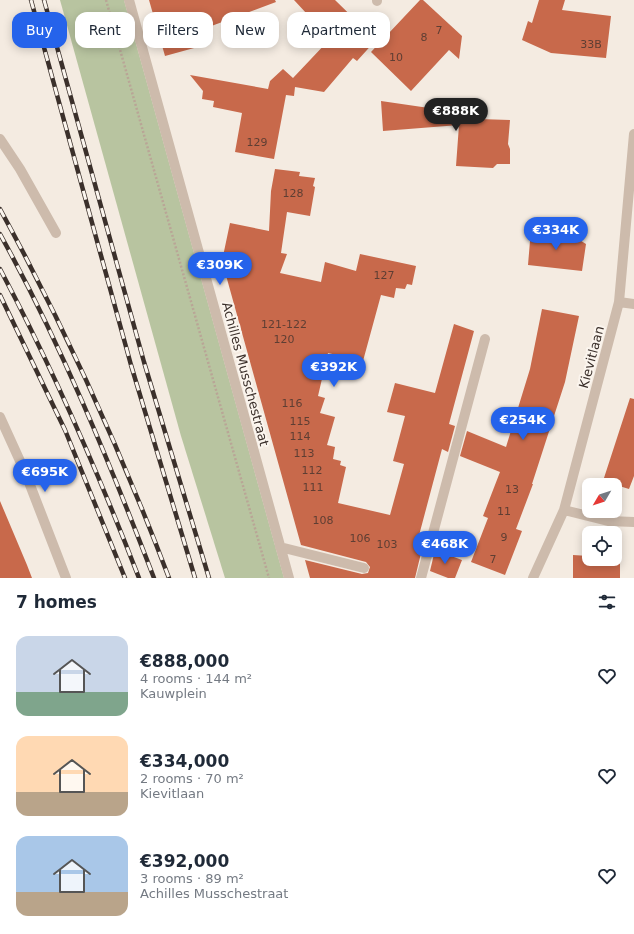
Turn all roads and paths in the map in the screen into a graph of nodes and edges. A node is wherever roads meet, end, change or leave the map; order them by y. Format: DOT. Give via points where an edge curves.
graph roads {
  1 [pos="106,0"];
  2 [pos="129,0"];
  3 [pos="634,134"];
  4 [pos="0,139"];
  5 [pos="56,233"];
  6 [pos="619,302"];
  7 [pos="634,304"];
  8 [pos="485,340"];
  9 [pos="0,417"];
  10 [pos="564,510"];
  11 [pos="634,522"];
  12 [pos="280,547"];
  13 [pos="364,568"];
  14 [pos="66,578"];
  15 [pos="269,578"];
  16 [pos="289,578"];
  17 [pos="421,578"];
  18 [pos="533,578"];
  1 -- 15 [label="path"];
  2 -- 12 [label="street, Achilles Musschestraat"];
  3 -- 6 [label="street, Kievitlaan"];
  4 -- 5 [label="street"];
  6 -- 7 [label="street"];
  6 -- 10 [label="street, Kievitlaan"];
  8 -- 17 [label="street"];
  9 -- 14 [label="street" via="25,472"];
  10 -- 11 [label="street" via="608,521"];
  10 -- 18 [label="street, Kievitlaan"];
  12 -- 13 [label="street"];
  12 -- 16 [label="street, Achilles Musschestraat"];
}
